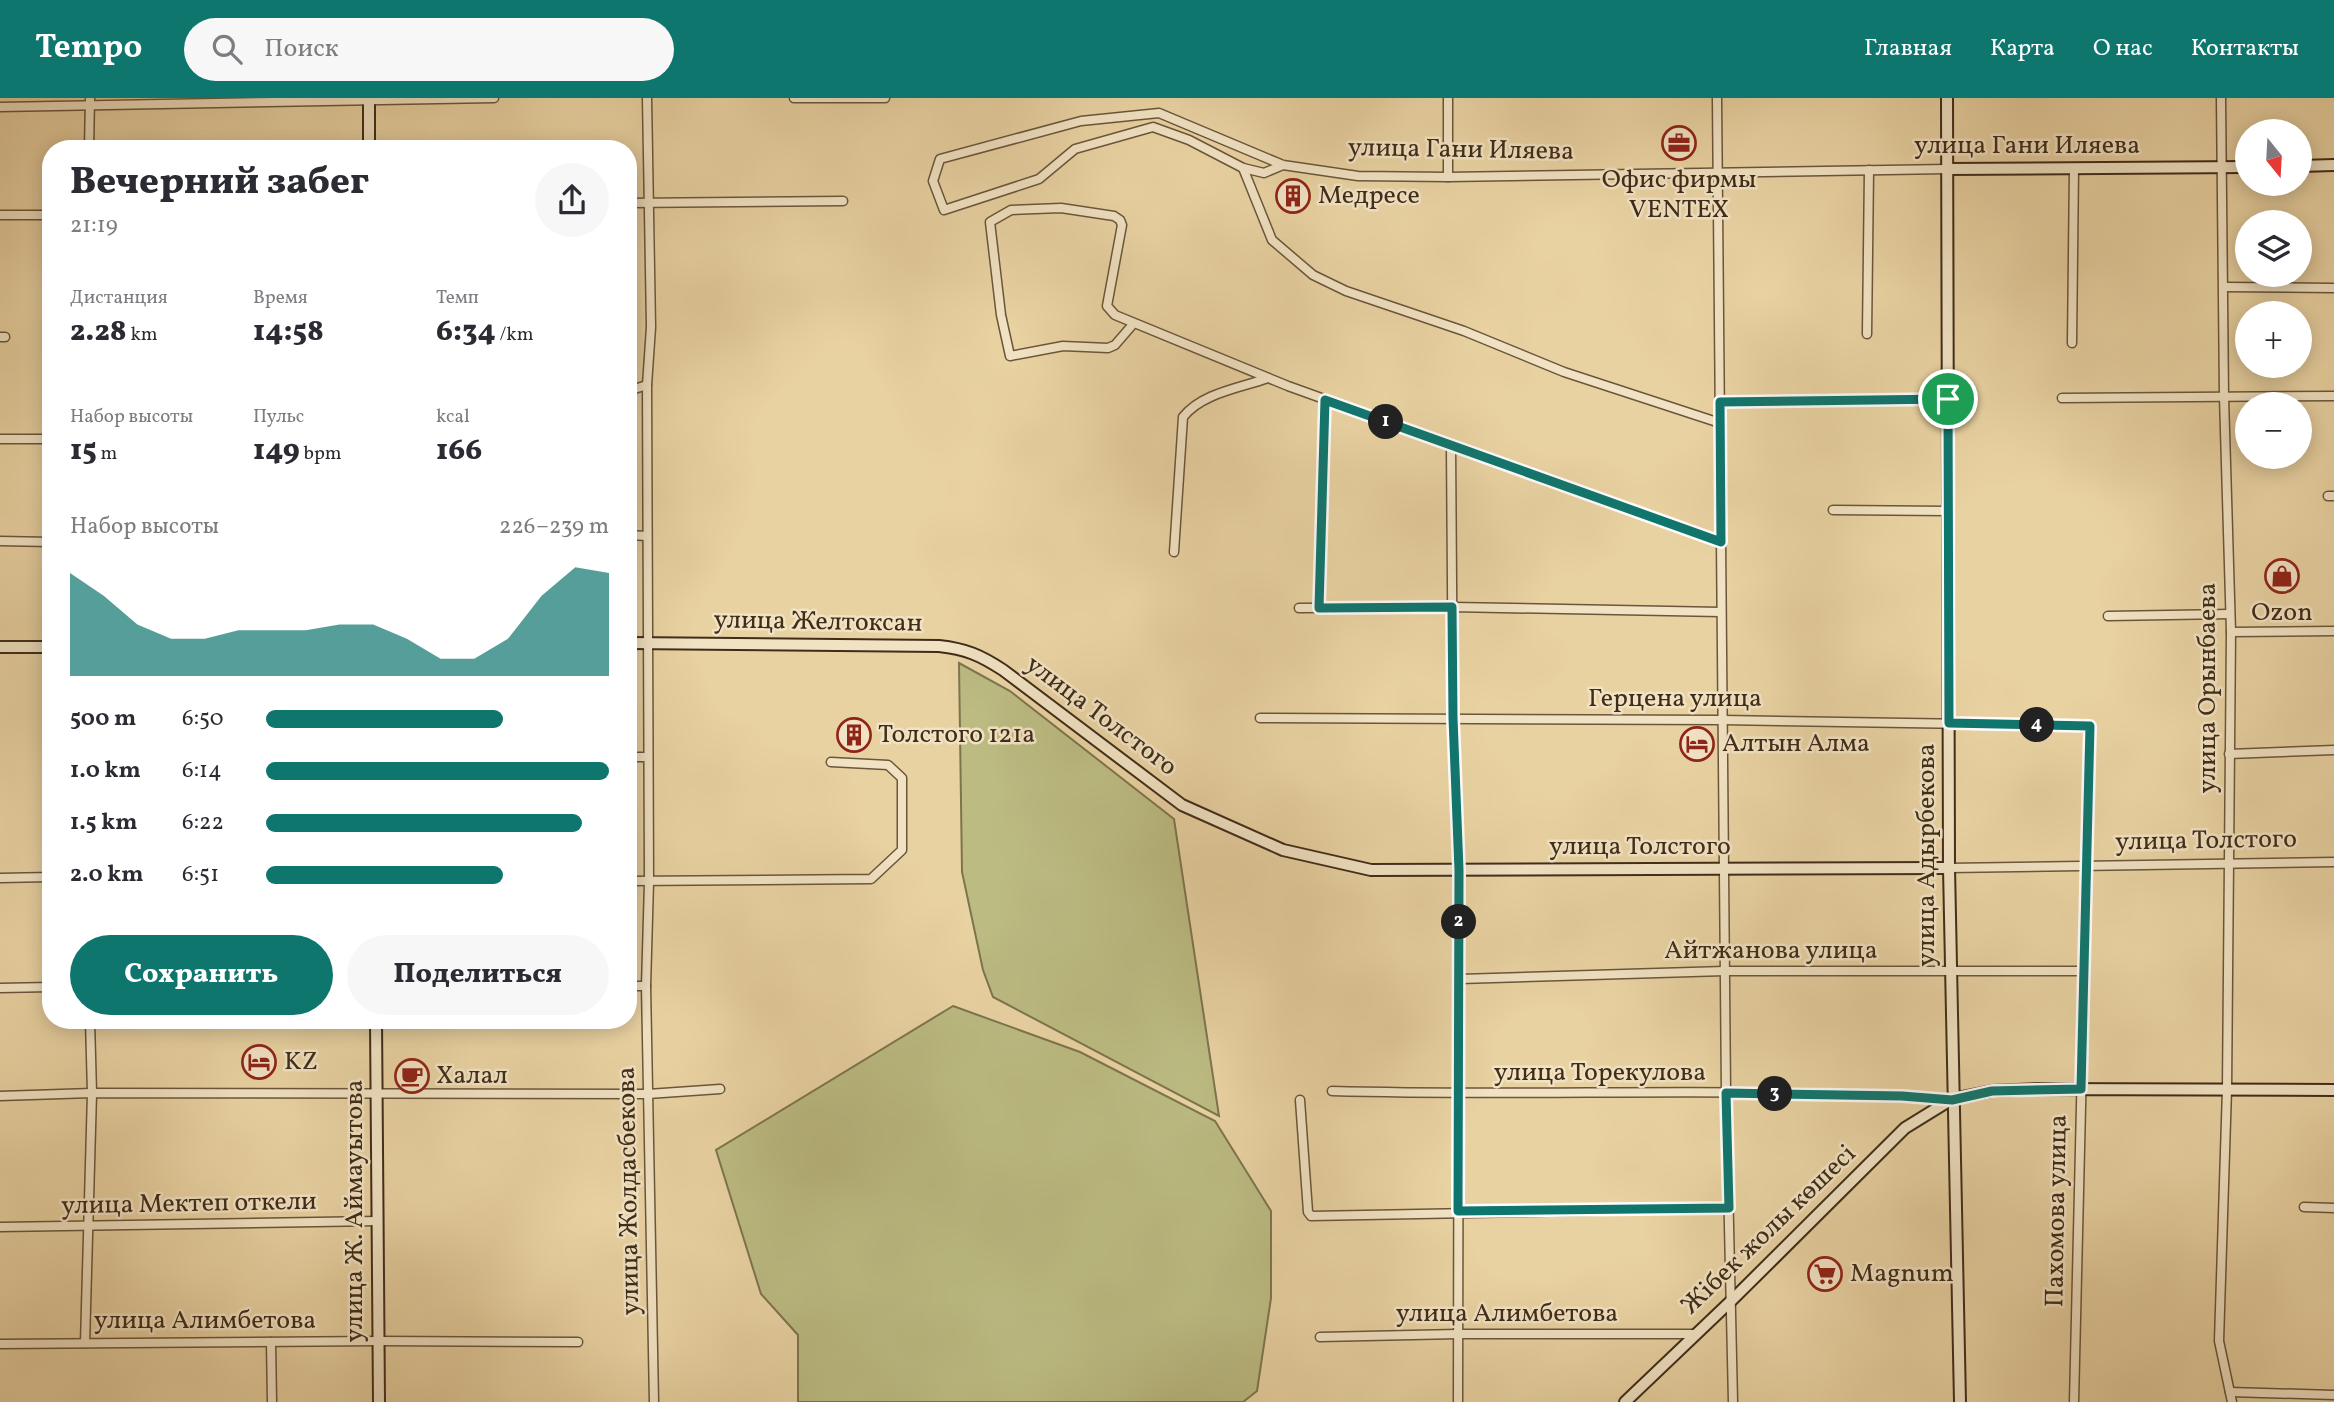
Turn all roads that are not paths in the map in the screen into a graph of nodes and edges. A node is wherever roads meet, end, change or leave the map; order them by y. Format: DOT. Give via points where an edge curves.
graph roads {
  1 [pos="494,98"];
  2 [pos="647,98"];
  3 [pos="794,98"];
  4 [pos="884,98"];
  5 [pos="1448,98"];
  6 [pos="1717,98"];
  7 [pos="1947,98"];
  8 [pos="2221,98"];
  9 [pos="369,99"];
  10 [pos="90,102"];
  11 [pos="0,107"];
  12 [pos="89,140"];
  13 [pos="369,140"];
  14 [pos="1283,165"];
  15 [pos="2334,165"];
  16 [pos="1240,166"];
  17 [pos="2312,166"];
  18 [pos="2221,167"];
  19 [pos="2235,167"];
  20 [pos="2074,168"];
  21 [pos="1948,169"];
  22 [pos="1869,170"];
  23 [pos="1717,171"];
  24 [pos="1448,177"];
  25 [pos="843,201"];
  26 [pos="637,203"];
  27 [pos="648,203"];
  28 [pos="0,215"];
  29 [pos="42,215"];
  30 [pos="2224,287"];
  31 [pos="2334,288"];
  32 [pos="1134,323"];
  33 [pos="1867,334"];
  34 [pos="2072,343"];
  35 [pos="1268,378"];
  36 [pos="647,385"];
  37 [pos="637,388"];
  38 [pos="2334,396"];
  39 [pos="2224,397"];
  40 [pos="2062,398"];
  41 [pos="1948,399"];
  42 [pos="1325,400"];
  43 [pos="1720,402"];
  44 [pos="1720,423"];
  45 [pos="0,439"];
  46 [pos="42,439"];
  47 [pos="1451,446"];
  48 [pos="1833,510"];
  49 [pos="1949,511"];
  50 [pos="637,535"];
  51 [pos="647,536"];
  52 [pos="0,541"];
  53 [pos="42,542"];
  54 [pos="1721,542"];
  55 [pos="1174,552"];
  56 [pos="1452,607"];
  57 [pos="1298,608"];
  58 [pos="1319,608"];
  59 [pos="1721,612"];
  60 [pos="2230,614"];
  61 [pos="2108,616"];
  62 [pos="2334,631"];
  63 [pos="2231,632"];
  64 [pos="637,643"];
  65 [pos="648,643"];
  66 [pos="0,647"];
  67 [pos="42,647"];
  68 [pos="1003,670"];
  69 [pos="1260,718"];
  70 [pos="1453,718"];
  71 [pos="1723,720"];
  72 [pos="1949,723"];
  73 [pos="2090,726"];
  74 [pos="2334,750"];
  75 [pos="2230,754"];
  76 [pos="637,757"];
  77 [pos="649,757"];
  78 [pos="831,762"];
  79 [pos="2334,862"];
  80 [pos="2228,863"];
  81 [pos="2086,865"];
  82 [pos="1949,868"];
  83 [pos="1724,869"];
  84 [pos="1459,870"];
  85 [pos="42,877"];
  86 [pos="0,878"];
  87 [pos="637,881"];
  88 [pos="649,882"];
  89 [pos="1725,971"];
  90 [pos="1950,971"];
  91 [pos="2082,971"];
  92 [pos="1460,979"];
  93 [pos="637,986"];
  94 [pos="646,986"];
  95 [pos="42,987"];
  96 [pos="0,988"];
  97 [pos="90,1029"];
  98 [pos="376,1029"];
  99 [pos="720,1089"];
  100 [pos="2081,1089"];
  101 [pos="2227,1089"];
  102 [pos="2334,1090"];
  103 [pos="1332,1091"];
  104 [pos="92,1093"];
  105 [pos="1726,1093"];
  106 [pos="648,1094"];
  107 [pos="377,1095"];
  108 [pos="1460,1095"];
  109 [pos="0,1096"];
  110 [pos="1300,1100"];
  111 [pos="1952,1100"];
  112 [pos="1729,1208"];
  113 [pos="2304,1208"];
  114 [pos="2334,1208"];
  115 [pos="1458,1211"];
  116 [pos="378,1221"];
  117 [pos="0,1227"];
  118 [pos="88,1227"];
  119 [pos="1732,1300"];
  120 [pos="1458,1334"];
  121 [pos="1695,1334"];
  122 [pos="1320,1337"];
  123 [pos="379,1341"];
  124 [pos="271,1342"];
  125 [pos="579,1342"];
  126 [pos="85,1343"];
  127 [pos="0,1344"];
  128 [pos="2230,1392"];
  129 [pos="2334,1395"];
  130 [pos="272,1402"];
  131 [pos="379,1402"];
  132 [pos="654,1402"];
  133 [pos="1458,1402"];
  134 [pos="1625,1402"];
  135 [pos="1733,1402"];
  136 [pos="1960,1402"];
  137 [pos="2074,1402"];
  138 [pos="2232,1402"];
  1 -- 9 [label="street"];
  2 -- 27 [label="street, улица Жолдасбекова"];
  3 -- 4 [label="street"];
  5 -- 24 [label="street"];
  6 -- 23 [label="street"];
  7 -- 21 [label="street, улица Адырбекова"];
  8 -- 18 [label="street, улица Орынбаева"];
  9 -- 10 [label="street"];
  9 -- 13 [label="street"];
  10 -- 11 [label="street"];
  10 -- 12 [label="street"];
  14 -- 16 [label="street" via="1264,173"];
  14 -- 16 [label="street, улица Гани Иляева" via="1159,113 1081,121 940,159 933,181 944,210 1039,179 1075,149 1153,127"];
  14 -- 24 [label="street, улица Гани Иляева" via="1357,176"];
  15 -- 17 [label="street"];
  16 -- 44 [label="street" via="1272,240 1312,275 1564,372"];
  18 -- 19 [label="street, улица Гани Иляева"];
  18 -- 20 [label="street, улица Гани Иляева"];
  18 -- 30 [label="street, улица Орынбаева"];
  20 -- 21 [label="street, улица Гани Иляева"];
  20 -- 34 [label="street"];
  21 -- 22 [label="street, улица Гани Иляева"];
  21 -- 41 [label="street, улица Адырбекова"];
  22 -- 23 [label="street, улица Гани Иляева"];
  22 -- 33 [label="street"];
  23 -- 24 [label="street, улица Гани Иляева"];
  23 -- 43 [label="street"];
  25 -- 27 [label="street"];
  26 -- 27 [label="street"];
  27 -- 36 [label="street, улица Жолдасбекова" via="651,327"];
  28 -- 29 [label="street"];
  30 -- 31 [label="street"];
  30 -- 39 [label="street, улица Орынбаева"];
  32 -- 32 [label="street" via="1107,306 1120,220 1061,208 1011,210 990,222 1010,356 1063,346 1108,348"];
  32 -- 35 [label="street"];
  35 -- 42 [label="street"];
  35 -- 55 [label="street" via="1208,398 1193,405 1183,417"];
  36 -- 37 [label="street"];
  36 -- 51 [label="street, улица Жолдасбекова"];
  38 -- 39 [label="street"];
  39 -- 40 [label="street"];
  39 -- 60 [label="street, улица Орынбаева"];
  41 -- 43 [label="street"];
  41 -- 49 [label="street, улица Адырбекова"];
  42 -- 47 [label="street"];
  42 -- 58 [label="street"];
  43 -- 44 [label="street"];
  44 -- 54 [label="street"];
  45 -- 46 [label="street"];
  47 -- 54 [label="street"];
  47 -- 56 [label="street"];
  48 -- 49 [label="street"];
  49 -- 72 [label="street, улица Адырбекова"];
  50 -- 51 [label="street"];
  51 -- 65 [label="street, улица Жолдасбекова"];
  52 -- 53 [label="street"];
  54 -- 59 [label="street"];
  56 -- 58 [label="street"];
  56 -- 59 [label="street"];
  56 -- 70 [label="street"];
  57 -- 58 [label="street"];
  59 -- 71 [label="street"];
  60 -- 61 [label="street"];
  60 -- 63 [label="street, улица Орынбаева"];
  62 -- 63 [label="street"];
  63 -- 75 [label="street, улица Орынбаева"];
  64 -- 65 [label="street, улица Желтоксан"];
  65 -- 68 [label="street, улица Желтоксан" via="939,646 978,654"];
  65 -- 77 [label="street, улица Жолдасбекова"];
  66 -- 67 [label="street"];
  68 -- 84 [label="street, улица Толстого" via="1182,806 1229,828 1283,850 1371,870"];
  69 -- 70 [label="street, Герцена улица"];
  70 -- 71 [label="street, Герцена улица"];
  70 -- 84 [label="street"];
  71 -- 72 [label="street, Герцена улица"];
  71 -- 83 [label="street"];
  72 -- 73 [label="street, Герцена улица"];
  72 -- 82 [label="street, улица Адырбекова"];
  73 -- 81 [label="street, Пахомова улица"];
  74 -- 75 [label="street"];
  75 -- 80 [label="street, улица Орынбаева"];
  76 -- 77 [label="street"];
  77 -- 88 [label="street, улица Жолдасбекова"];
  78 -- 88 [label="street" via="888,765 902,778 902,850 871,879"];
  79 -- 80 [label="street, улица Толстого"];
  80 -- 81 [label="street, улица Толстого"];
  80 -- 101 [label="street, улица Орынбаева"];
  81 -- 82 [label="street, улица Толстого"];
  81 -- 91 [label="street, Пахомова улица"];
  82 -- 83 [label="street, улица Толстого"];
  82 -- 90 [label="street, улица Адырбекова"];
  83 -- 84 [label="street, улица Толстого"];
  83 -- 89 [label="street"];
  84 -- 92 [label="street"];
  85 -- 86 [label="street"];
  87 -- 88 [label="street"];
  88 -- 94 [label="street, улица Жолдасбекова"];
  89 -- 90 [label="street, Айтжанова улица"];
  89 -- 92 [label="street, Айтжанова улица"];
  89 -- 105 [label="street"];
  90 -- 91 [label="street, Айтжанова улица"];
  90 -- 111 [label="street, улица Адырбекова"];
  91 -- 100 [label="street, Пахомова улица"];
  92 -- 108 [label="street"];
  93 -- 94 [label="street"];
  94 -- 106 [label="street, улица Жолдасбекова"];
  95 -- 96 [label="street"];
  97 -- 104 [label="street"];
  98 -- 107 [label="street, улица Ж. Аймауытова"];
  99 -- 106 [label="street"];
  100 -- 101 [label="street, Жібек жолы көшесі"];
  100 -- 111 [label="street, Жібек жолы көшесі" via="1992,1091"];
  100 -- 137 [label="street, Пахомова улица"];
  101 -- 102 [label="street, Жібек жолы көшесі"];
  101 -- 128 [label="street, улица Орынбаева" via="2218,1341"];
  103 -- 108 [label="street, улица Торекулова"];
  104 -- 107 [label="street"];
  104 -- 109 [label="street"];
  104 -- 118 [label="street"];
  105 -- 108 [label="street, улица Торекулова"];
  105 -- 111 [label="street, улица Торекулова"];
  105 -- 112 [label="street"];
  106 -- 107 [label="street"];
  106 -- 132 [label="street, улица Жолдасбекова"];
  107 -- 116 [label="street, улица Ж. Аймауытова"];
  108 -- 115 [label="street"];
  110 -- 115 [label="street" via="1309,1215"];
  111 -- 119 [label="street, Жібек жолы көшесі" via="1905,1128"];
  111 -- 136 [label="street, улица Адырбекова"];
  112 -- 115 [label="street"];
  112 -- 119 [label="street"];
  113 -- 114 [label="street"];
  115 -- 120 [label="street"];
  116 -- 118 [label="street, улица Мектеп откели"];
  116 -- 123 [label="street, улица Ж. Аймауытова"];
  117 -- 118 [label="street, улица Мектеп откели"];
  118 -- 126 [label="street"];
  119 -- 121 [label="street, Жібек жолы көшесі"];
  119 -- 135 [label="street"];
  120 -- 121 [label="street, улица Алимбетова"];
  120 -- 122 [label="street, улица Алимбетова"];
  120 -- 133 [label="street"];
  121 -- 134 [label="street, Жібек жолы көшесі"];
  123 -- 124 [label="street, улица Алимбетова"];
  123 -- 125 [label="street, улица Алимбетова"];
  123 -- 131 [label="street, улица Ж. Аймауытова"];
  124 -- 126 [label="street, улица Алимбетова"];
  124 -- 130 [label="street"];
  126 -- 127 [label="street, улица Алимбетова"];
  128 -- 129 [label="street"];
  128 -- 138 [label="street, улица Орынбаева"];
}
